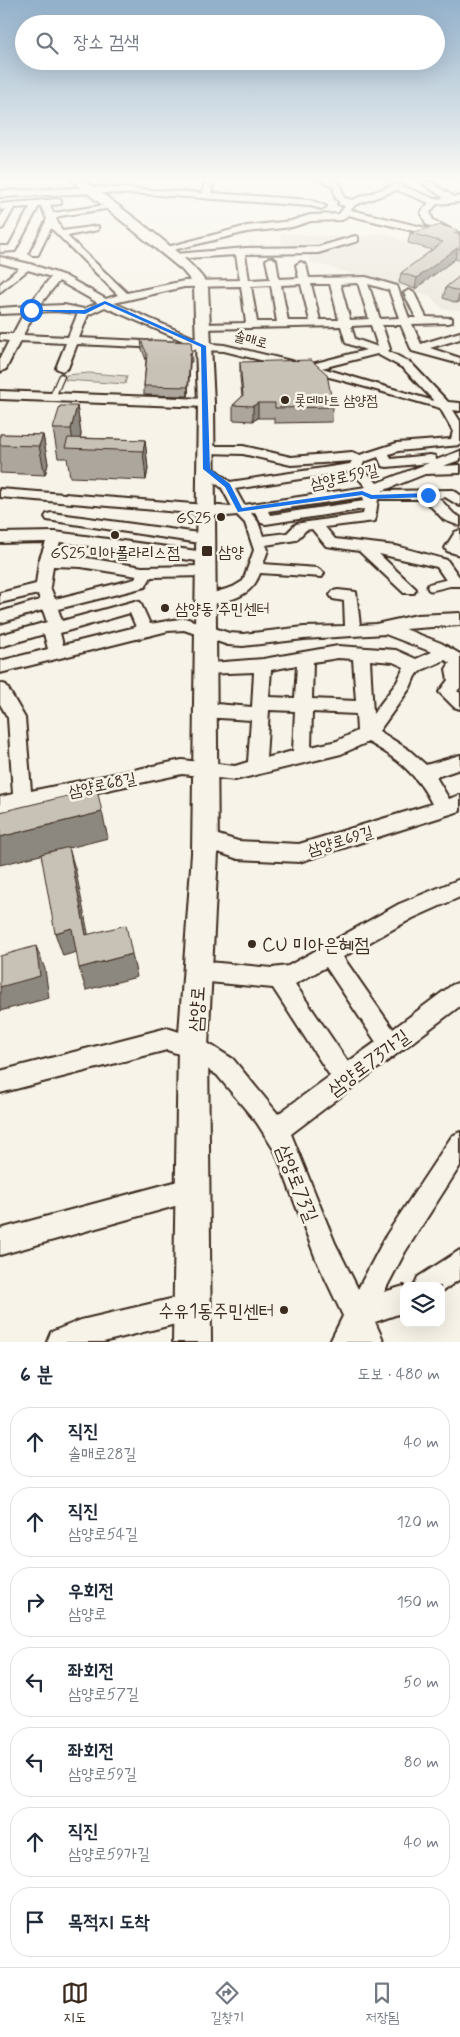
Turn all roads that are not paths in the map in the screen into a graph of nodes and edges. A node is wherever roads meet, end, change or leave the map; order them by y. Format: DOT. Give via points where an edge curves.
graph roads {
  1 [pos="17,241"];
  2 [pos="42,241"];
  3 [pos="68,241"];
  4 [pos="152,241"];
  5 [pos="210,241"];
  6 [pos="342,241"];
  7 [pos="0,249"];
  8 [pos="12,249"];
  9 [pos="240,252"];
  10 [pos="170,253"];
  11 [pos="271,260"];
  12 [pos="2,262"];
  13 [pos="301,265"];
  14 [pos="27,266"];
  15 [pos="57,277"];
  16 [pos="334,280"];
  17 [pos="362,280"];
  18 [pos="305,281"];
  19 [pos="246,282"];
  20 [pos="274,282"];
  21 [pos="200,284"];
  22 [pos="0,289"];
  23 [pos="409,293"];
  24 [pos="125,296"];
  25 [pos="105,302"];
  26 [pos="31,310"];
  27 [pos="0,311"];
  28 [pos="85,312"];
  29 [pos="448,320"];
  30 [pos="406,321"];
  31 [pos="423,321"];
  32 [pos="375,322"];
  33 [pos="346,323"];
  34 [pos="283,324"];
  35 [pos="316,324"];
  36 [pos="252,325"];
  37 [pos="460,335"];
  38 [pos="203,336"];
  39 [pos="0,337"];
  40 [pos="16,337"];
  41 [pos="73,340"];
  42 [pos="421,347"];
  43 [pos="380,350"];
  44 [pos="460,361"];
  45 [pos="0,369"];
  46 [pos="306,369"];
  47 [pos="62,372"];
  48 [pos="0,395"];
  49 [pos="52,398"];
  50 [pos="206,403"];
  51 [pos="445,406"];
  52 [pos="460,407"];
  53 [pos="459,427"];
  54 [pos="354,444"];
  55 [pos="420,445"];
  56 [pos="382,452"];
  57 [pos="460,455"];
  58 [pos="206,459"];
  59 [pos="432,462"];
  60 [pos="357,463"];
  61 [pos="460,469"];
  62 [pos="228,486"];
  63 [pos="0,493"];
  64 [pos="422,495"];
  65 [pos="370,496"];
  66 [pos="66,497"];
  67 [pos="132,502"];
  68 [pos="460,502"];
  69 [pos="206,509"];
  70 [pos="240,510"];
  71 [pos="52,517"];
  72 [pos="460,522"];
  73 [pos="315,524"];
  74 [pos="120,528"];
  75 [pos="460,535"];
  76 [pos="48,537"];
  77 [pos="0,538"];
  78 [pos="258,541"];
  79 [pos="361,545"];
  80 [pos="129,547"];
  81 [pos="456,549"];
  82 [pos="205,556"];
  83 [pos="46,560"];
  84 [pos="442,564"];
  85 [pos="121,568"];
  86 [pos="254,568"];
  87 [pos="147,572"];
  88 [pos="317,574"];
  89 [pos="457,581"];
  90 [pos="44,587"];
  91 [pos="431,587"];
  92 [pos="409,589"];
  93 [pos="338,595"];
  94 [pos="0,598"];
  95 [pos="205,601"];
  96 [pos="49,604"];
  97 [pos="0,618"];
  98 [pos="460,619"];
  99 [pos="57,627"];
  100 [pos="387,628"];
  101 [pos="146,630"];
  102 [pos="353,631"];
  103 [pos="205,632"];
  104 [pos="0,640"];
  105 [pos="362,652"];
  106 [pos="57,653"];
  107 [pos="304,656"];
  108 [pos="455,659"];
  109 [pos="264,665"];
  110 [pos="416,666"];
  111 [pos="0,667"];
  112 [pos="205,668"];
  113 [pos="0,689"];
  114 [pos="460,702"];
  115 [pos="304,705"];
  116 [pos="261,708"];
  117 [pos="365,708"];
  118 [pos="204,710"];
  119 [pos="366,732"];
  120 [pos="302,757"];
  121 [pos="460,762"];
  122 [pos="257,767"];
  123 [pos="204,770"];
  124 [pos="424,773"];
  125 [pos="23,800"];
  126 [pos="0,805"];
  127 [pos="452,805"];
  128 [pos="205,839"];
  129 [pos="460,888"];
  130 [pos="328,953"];
  131 [pos="198,971"];
  132 [pos="278,977"];
  133 [pos="460,994"];
  134 [pos="391,1045"];
  135 [pos="193,1047"];
  136 [pos="346,1079"];
  137 [pos="0,1082"];
  138 [pos="275,1131"];
  139 [pos="460,1144"];
  140 [pos="193,1189"];
  141 [pos="0,1242"];
  142 [pos="460,1263"];
  143 [pos="434,1282"];
  144 [pos="400,1300"];
  145 [pos="192,1307"];
  146 [pos="358,1315"];
  147 [pos="61,1342"];
  148 [pos="192,1342"];
  149 [pos="344,1342"];
  150 [pos="370,1342"];
  1 -- 8 [label="street"];
  2 -- 8 [label="street" via="37,251"];
  3 -- 24 [label="street"];
  4 -- 10 [label="main road"];
  5 -- 10 [label="street"];
  6 -- 9 [label="street" via="328,249"];
  7 -- 8 [label="street"];
  9 -- 10 [label="street"];
  9 -- 19 [label="street"];
  10 -- 21 [label="main road"];
  11 -- 20 [label="street"];
  12 -- 14 [label="street"];
  13 -- 18 [label="street"];
  14 -- 15 [label="street"];
  14 -- 22 [label="street"];
  15 -- 25 [label="street"];
  15 -- 26 [label="street"];
  16 -- 17 [label="street"];
  16 -- 18 [label="street"];
  16 -- 33 [label="street"];
  17 -- 30 [label="street" via="393,288"];
  17 -- 32 [label="street"];
  18 -- 20 [label="street"];
  18 -- 35 [label="street"];
  19 -- 20 [label="street"];
  19 -- 21 [label="street"];
  19 -- 36 [label="street"];
  20 -- 34 [label="street"];
  21 -- 24 [label="street" via="184,284"];
  21 -- 38 [label="main road, 삼양로"];
  23 -- 31 [label="street"];
  24 -- 25 [label="street"];
  25 -- 28 [label="street"];
  25 -- 38 [label="street"];
  26 -- 27 [label="street"];
  26 -- 28 [label="street"];
  26 -- 40 [label="street"];
  28 -- 41 [label="street"];
  29 -- 31 [label="street"];
  30 -- 31 [label="street"];
  30 -- 32 [label="street"];
  30 -- 42 [label="street" via="414,345"];
  32 -- 33 [label="street"];
  32 -- 43 [label="street"];
  33 -- 35 [label="street"];
  33 -- 43 [label="street" via="350,341"];
  34 -- 35 [label="street"];
  34 -- 36 [label="street"];
  36 -- 38 [label="street"];
  37 -- 42 [label="street"];
  38 -- 41 [label="street, 솔매로"];
  38 -- 46 [label="street, 솔매로" via="224,348"];
  38 -- 50 [label="main road, 삼양로"];
  39 -- 40 [label="street, 솔매로"];
  40 -- 41 [label="street, 솔매로"];
  40 -- 45 [label="street"];
  41 -- 47 [label="street"];
  42 -- 43 [label="street"];
  42 -- 44 [label="street"];
  43 -- 46 [label="street"];
  43 -- 51 [label="street" via="417,373"];
  46 -- 51 [label="street, 솔매로"];
  47 -- 49 [label="lane"];
  48 -- 49 [label="street"];
  49 -- 50 [label="street"];
  50 -- 58 [label="main road, 삼양로"];
  51 -- 52 [label="street, 솔매로"];
  51 -- 53 [label="street"];
  53 -- 55 [label="street" via="457,442"];
  54 -- 60 [label="street"];
  55 -- 56 [label="street"];
  55 -- 59 [label="street"];
  56 -- 59 [label="street" via="387,462"];
  56 -- 60 [label="street"];
  57 -- 59 [label="street, 삼양로59길"];
  58 -- 60 [label="street" via="243,450 292,461 352,456"];
  58 -- 62 [label="street"];
  58 -- 69 [label="main road, 삼양로"];
  59 -- 65 [label="street, 삼양로59길"];
  60 -- 62 [label="street"];
  60 -- 65 [label="street"];
  61 -- 64 [label="street" via="428,472 411,484"];
  62 -- 70 [label="street"];
  63 -- 66 [label="street, 삼양로59길"];
  64 -- 65 [label="street"];
  64 -- 68 [label="street" via="448,493"];
  64 -- 72 [label="street"];
  65 -- 70 [label="street, 삼양로59길" via="266,520 260,508"];
  65 -- 73 [label="street" via="370,518"];
  66 -- 67 [label="street, 삼양로59길"];
  66 -- 71 [label="street"];
  67 -- 69 [label="street, 삼양로59길"];
  67 -- 74 [label="street"];
  69 -- 70 [label="street, 삼양로59길"];
  69 -- 82 [label="main road, 삼양로"];
  70 -- 78 [label="street" via="251,522"];
  71 -- 74 [label="street"];
  71 -- 76 [label="street"];
  73 -- 78 [label="street" via="301,527 291,537"];
  73 -- 79 [label="street" via="330,543"];
  74 -- 82 [label="street"];
  75 -- 81 [label="street"];
  76 -- 77 [label="street"];
  76 -- 80 [label="street"];
  76 -- 83 [label="street"];
  78 -- 86 [label="street" via="261,550"];
  79 -- 84 [label="street"];
  79 -- 92 [label="street"];
  80 -- 82 [label="street"];
  80 -- 85 [label="street"];
  81 -- 84 [label="street" via="446,547"];
  82 -- 87 [label="street"];
  82 -- 95 [label="main road, 삼양로"];
  83 -- 85 [label="street"];
  83 -- 90 [label="street"];
  84 -- 89 [label="street"];
  85 -- 87 [label="street"];
  86 -- 88 [label="street"];
  86 -- 95 [label="street" via="249,584 238,591"];
  87 -- 96 [label="street" via="140,583"];
  89 -- 91 [label="lane"];
  90 -- 94 [label="street"];
  90 -- 96 [label="street"];
  93 -- 102 [label="street" via="351,596"];
  95 -- 103 [label="main road, 삼양로"];
  96 -- 97 [label="street"];
  96 -- 99 [label="street"];
  98 -- 100 [label="street" via="417,621"];
  99 -- 101 [label="street" via="135,606"];
  99 -- 104 [label="street"];
  99 -- 106 [label="street" via="51,630"];
  100 -- 102 [label="street"];
  100 -- 108 [label="street"];
  101 -- 103 [label="street" via="185,624"];
  101 -- 106 [label="street"];
  102 -- 103 [label="street" via="243,640"];
  103 -- 112 [label="main road, 삼양로"];
  105 -- 107 [label="street"];
  105 -- 110 [label="street" via="396,656"];
  105 -- 117 [label="street"];
  106 -- 111 [label="street"];
  107 -- 109 [label="street"];
  107 -- 115 [label="street"];
  108 -- 110 [label="street"];
  108 -- 114 [label="street" via="456,681 447,692"];
  109 -- 112 [label="street"];
  109 -- 116 [label="street"];
  110 -- 119 [label="street, 삼양로68길" via="408,673 404,684 377,722"];
  112 -- 118 [label="main road, 삼양로"];
  113 -- 125 [label="street" via="16,718"];
  115 -- 116 [label="street"];
  115 -- 117 [label="street"];
  115 -- 120 [label="street"];
  116 -- 118 [label="street"];
  116 -- 122 [label="street"];
  117 -- 119 [label="street"];
  118 -- 123 [label="main road, 삼양로"];
  119 -- 120 [label="street, 삼양로68길" via="342,747"];
  119 -- 124 [label="street, 삼양로69길" via="392,746"];
  120 -- 122 [label="street, 삼양로68길"];
  121 -- 124 [label="street"];
  122 -- 123 [label="street, 삼양로68길" via="235,773"];
  123 -- 125 [label="street, 삼양로68길" via="182,767"];
  123 -- 128 [label="main road, 삼양로"];
  124 -- 127 [label="street, 삼양로69길"];
  125 -- 126 [label="street, 삼양로68길"];
  127 -- 128 [label="street, 삼양로69길" via="299,853 238,850"];
  128 -- 131 [label="main road, 삼양로"];
  129 -- 130 [label="street" via="406,911"];
  130 -- 132 [label="street" via="290,976"];
  130 -- 134 [label="street"];
  131 -- 132 [label="street"];
  131 -- 135 [label="main road, 삼양로"];
  132 -- 136 [label="street"];
  133 -- 134 [label="street, 삼양로73가길"];
  134 -- 136 [label="street, 삼양로73가길"];
  135 -- 137 [label="street, 삼양로73길" via="167,1039"];
  135 -- 138 [label="street, 삼양로73길" via="225,1067 265,1114"];
  135 -- 140 [label="main road, 삼양로"];
  136 -- 138 [label="street, 삼양로73가길"];
  138 -- 146 [label="street, 삼양로73길" via="285,1146 325,1250"];
  139 -- 146 [label="street" via="396,1243"];
  140 -- 141 [label="street"];
  140 -- 145 [label="main road, 삼양로"];
  142 -- 143 [label="street"];
  144 -- 146 [label="street"];
  145 -- 147 [label="street" via="81,1334"];
  145 -- 148 [label="main road, 삼양로"];
  146 -- 149 [label="street"];
  146 -- 150 [label="street, 삼양로73길"];
}
